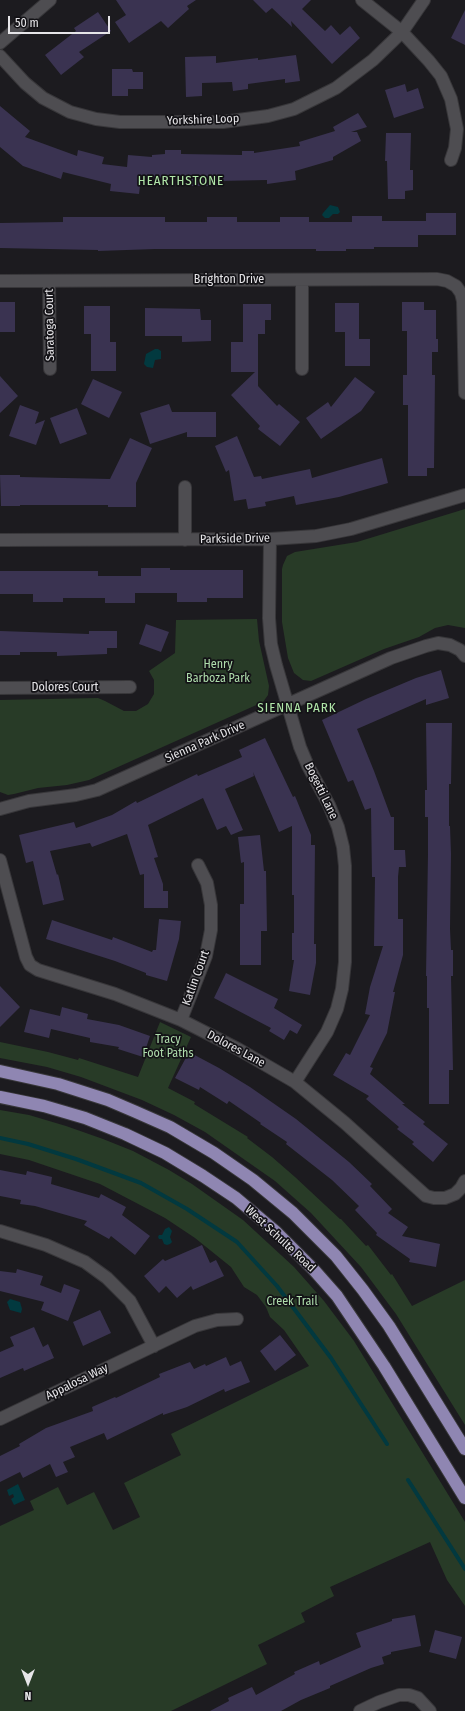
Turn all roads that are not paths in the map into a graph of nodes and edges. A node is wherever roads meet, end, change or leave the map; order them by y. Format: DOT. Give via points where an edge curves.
graph roads {
  1 [pos="50,0"];
  2 [pos="362,0"];
  3 [pos="424,0"];
  4 [pos="402,32"];
  5 [pos="0,43"];
  6 [pos="0,56"];
  7 [pos="452,160"];
  8 [pos="302,280"];
  9 [pos="0,281"];
  10 [pos="49,281"];
  11 [pos="302,369"];
  12 [pos="50,370"];
  13 [pos="465,393"];
  14 [pos="185,487"];
  15 [pos="465,495"];
  16 [pos="270,539"];
  17 [pos="0,540"];
  18 [pos="185,540"];
  19 [pos="465,656"];
  20 [pos="130,687"];
  21 [pos="0,688"];
  22 [pos="287,705"];
  23 [pos="0,809"];
  24 [pos="0,860"];
  25 [pos="198,866"];
  26 [pos="181,1020"];
  27 [pos="0,1071"];
  28 [pos="295,1082"];
  29 [pos="0,1097"];
  30 [pos="465,1181"];
  31 [pos="0,1231"];
  32 [pos="236,1318"];
  33 [pos="154,1346"];
  34 [pos="0,1419"];
  35 [pos="465,1449"];
  36 [pos="465,1498"];
  37 [pos="360,1711"];
  38 [pos="430,1711"];
  1 -- 5 [label="street"];
  2 -- 4 [label="street"];
  3 -- 4 [label="street, Yorkshire Loop"];
  4 -- 6 [label="street, Yorkshire Loop" via="373,60 336,88 294,109 223,122 120,122 70,112 43,98"];
  4 -- 7 [label="street" via="437,71 451,99 457,129"];
  8 -- 10 [label="street, Brighton Drive"];
  8 -- 11 [label="street"];
  8 -- 13 [label="street, Brighton Drive" via="437,279 456,286 463,301"];
  9 -- 10 [label="street, Brighton Drive"];
  10 -- 12 [label="street, Saratoga Court"];
  14 -- 18 [label="street"];
  15 -- 16 [label="street, Parkside Drive" via="352,529 316,536"];
  16 -- 18 [label="street, Parkside Drive"];
  16 -- 22 [label="street, Bogetti Lane" via="271,644"];
  17 -- 18 [label="street, Parkside Drive"];
  19 -- 22 [label="street, Sienna Park Drive" via="450,645 438,643 426,646"];
  20 -- 21 [label="street, Dolores Court"];
  22 -- 23 [label="street, Sienna Park Drive" via="97,790 29,801"];
  22 -- 28 [label="street, Bogetti Lane" via="308,766 338,827 345,866 345,962 342,989 328,1032"];
  24 -- 26 [label="street, Dolores Lane" via="22,947 30,965 47,974 115,994"];
  25 -- 26 [label="street, Katlin Court" via="207,883 211,905 211,930 206,956"];
  26 -- 28 [label="street, Dolores Lane"];
  27 -- 35 [label="main road" via="58,1084 136,1112 214,1153 254,1180 293,1213 336,1256 363,1290 389,1326"];
  28 -- 30 [label="street, Dolores Lane" via="351,1128 426,1196 445,1198 455,1194"];
  29 -- 36 [label="main road, West Schulte Road" via="85,1118 165,1153 236,1198 275,1231 314,1270 345,1309 380,1360"];
  31 -- 33 [label="street" via="46,1245 85,1262 108,1278 130,1301"];
  32 -- 33 [label="street, Appalosa Way" via="195,1326"];
  33 -- 34 [label="street, Appalosa Way"];
  37 -- 38 [label="street" via="379,1702 409,1695 418,1698"];
}
